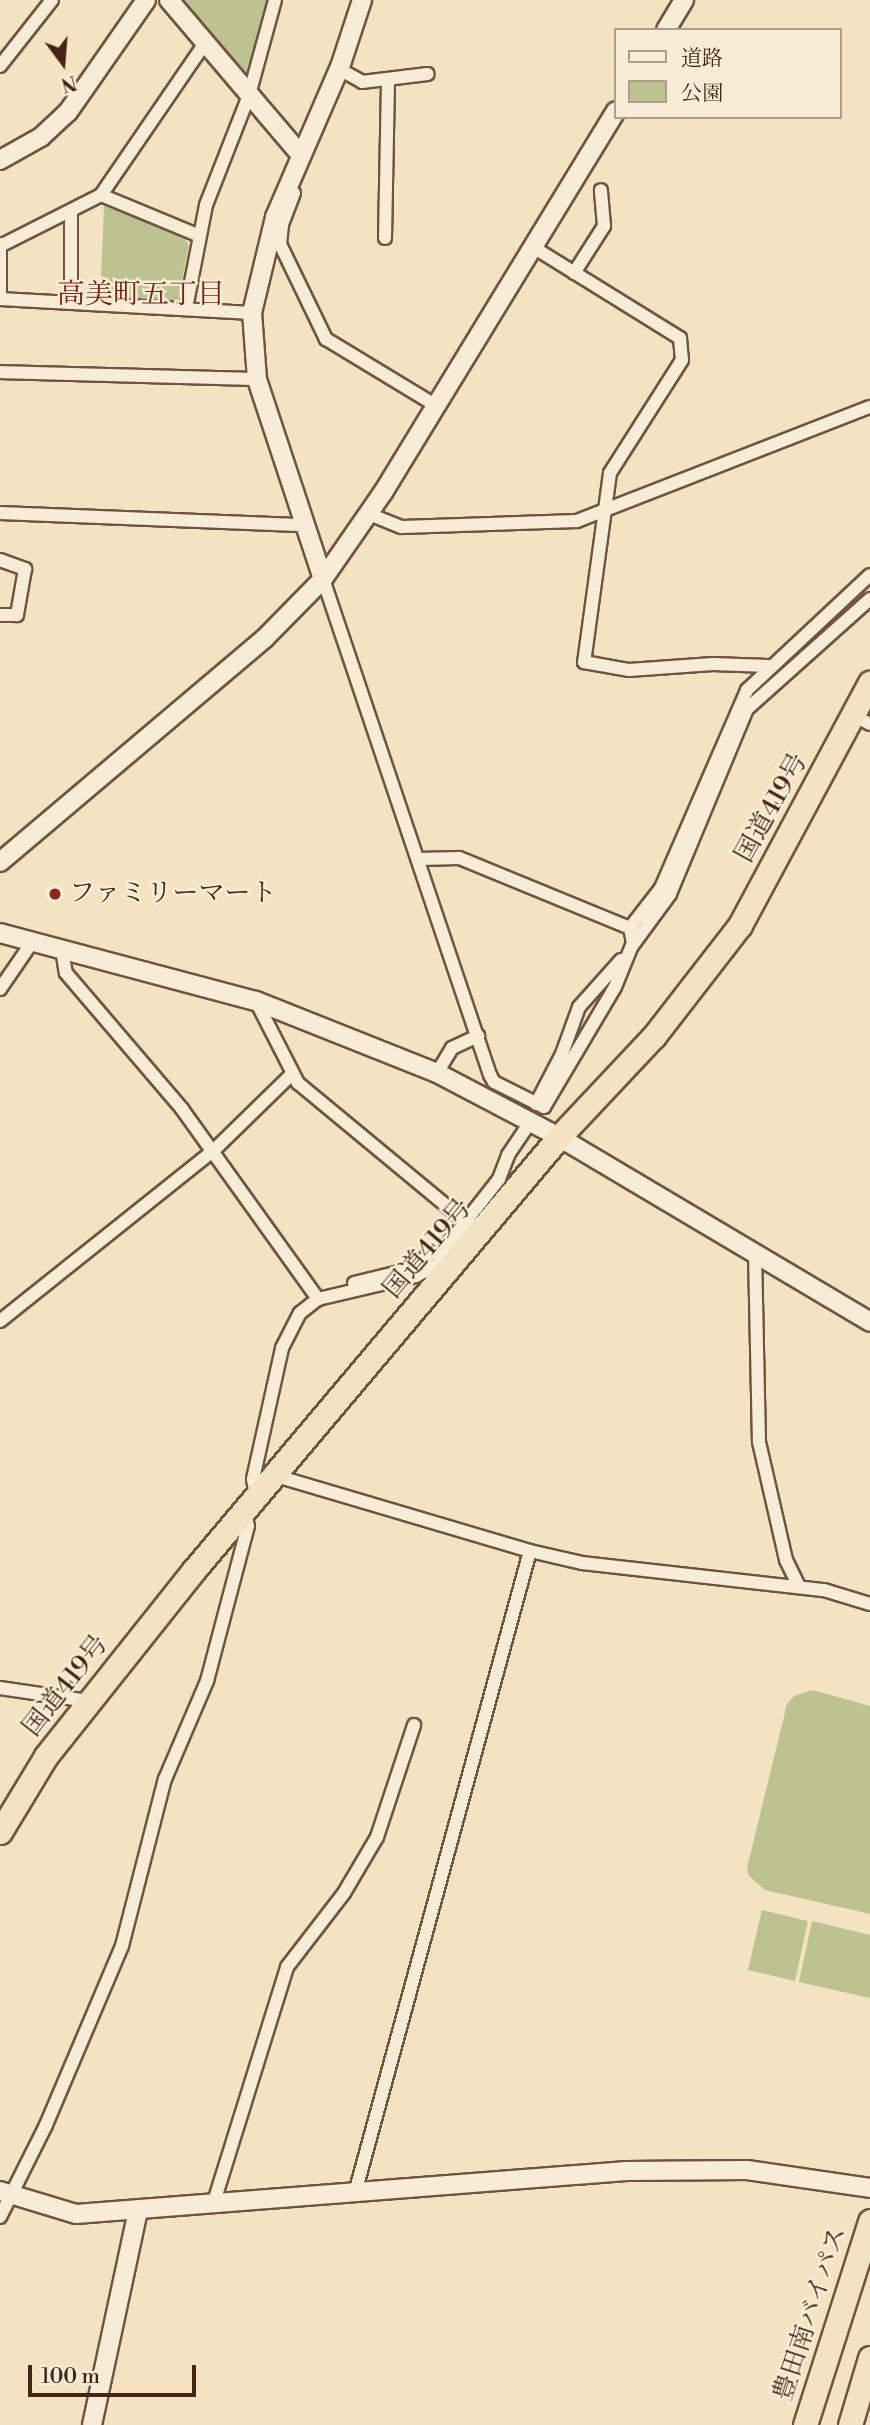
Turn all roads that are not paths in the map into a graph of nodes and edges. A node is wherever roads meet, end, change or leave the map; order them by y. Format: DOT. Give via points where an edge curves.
graph roads {
  1 [pos="52,0"];
  2 [pos="146,0"];
  3 [pos="169,0"];
  4 [pos="275,0"];
  5 [pos="362,0"];
  6 [pos="684,0"];
  7 [pos="667,28"];
  8 [pos="205,43"];
  9 [pos="0,66"];
  10 [pos="339,69"];
  11 [pos="428,74"];
  12 [pos="388,81"];
  13 [pos="249,95"];
  14 [pos="614,114"];
  15 [pos="299,153"];
  16 [pos="0,160"];
  17 [pos="601,190"];
  18 [pos="101,195"];
  19 [pos="71,211"];
  20 [pos="200,236"];
  21 [pos="385,238"];
  22 [pos="0,245"];
  23 [pos="533,247"];
  24 [pos="574,273"];
  25 [pos="0,293"];
  26 [pos="0,299"];
  27 [pos="71,303"];
  28 [pos="186,308"];
  29 [pos="252,313"];
  30 [pos="0,372"];
  31 [pos="257,379"];
  32 [pos="435,405"];
  33 [pos="870,407"];
  34 [pos="0,513"];
  35 [pos="369,514"];
  36 [pos="604,514"];
  37 [pos="304,525"];
  38 [pos="0,560"];
  39 [pos="870,575"];
  40 [pos="323,579"];
  41 [pos="870,599"];
  42 [pos="0,615"];
  43 [pos="768,666"];
  44 [pos="870,683"];
  45 [pos="862,720"];
  46 [pos="419,859"];
  47 [pos="0,862"];
  48 [pos="630,928"];
  49 [pos="0,933"];
  50 [pos="33,941"];
  51 [pos="633,943"];
  52 [pos="62,949"];
  53 [pos="0,989"];
  54 [pos="256,1001"];
  55 [pos="478,1035"];
  56 [pos="437,1073"];
  57 [pos="291,1075"];
  58 [pos="536,1104"];
  59 [pos="529,1124"];
  60 [pos="559,1137"];
  61 [pos="213,1151"];
  62 [pos="473,1229"];
  63 [pos="462,1251"];
  64 [pos="755,1252"];
  65 [pos="315,1294"];
  66 [pos="0,1321"];
  67 [pos="870,1322"];
  68 [pos="273,1475"];
  69 [pos="250,1503"];
  70 [pos="530,1551"];
  71 [pos="799,1587"];
  72 [pos="870,1604"];
  73 [pos="0,1688"];
  74 [pos="88,1701"];
  75 [pos="414,1725"];
  76 [pos="0,1832"];
  77 [pos="870,2188"];
  78 [pos="6,2193"];
  79 [pos="355,2193"];
  80 [pos="213,2205"];
  81 [pos="138,2210"];
  82 [pos="0,2217"];
  83 [pos="870,2221"];
  84 [pos="870,2358"];
  85 [pos="805,2424"];
  86 [pos="92,2425"];
  87 [pos="850,2425"];
  1 -- 9 [label="street"];
  2 -- 16 [label="street" via="68,112 41,137"];
  3 -- 8 [label="street"];
  4 -- 13 [label="street"];
  5 -- 10 [label="street"];
  6 -- 7 [label="street"];
  8 -- 13 [label="street"];
  8 -- 18 [label="street"];
  10 -- 12 [label="street" via="362,82"];
  10 -- 15 [label="street"];
  11 -- 12 [label="street"];
  12 -- 21 [label="street"];
  13 -- 15 [label="street"];
  13 -- 20 [label="street" via="206,205"];
  14 -- 23 [label="street"];
  15 -- 29 [label="street" via="268,238"];
  15 -- 32 [label="street" via="303,170 279,236 326,339"];
  17 -- 24 [label="street" via="604,226"];
  18 -- 19 [label="street"];
  18 -- 20 [label="street"];
  19 -- 22 [label="street"];
  19 -- 27 [label="street"];
  20 -- 28 [label="street"];
  22 -- 25 [label="street"];
  23 -- 24 [label="street"];
  23 -- 32 [label="street"];
  24 -- 36 [label="street" via="680,338 681,360 610,473"];
  26 -- 27 [label="street"];
  27 -- 28 [label="street"];
  28 -- 29 [label="street"];
  29 -- 31 [label="street"];
  30 -- 31 [label="street"];
  31 -- 37 [label="street"];
  32 -- 35 [label="street"];
  33 -- 36 [label="street"];
  34 -- 37 [label="street"];
  35 -- 36 [label="street" via="402,527 577,521"];
  35 -- 40 [label="street"];
  36 -- 43 [label="street" via="583,662 629,670 713,664"];
  37 -- 40 [label="street"];
  38 -- 42 [label="street" via="25,569 17,615"];
  39 -- 43 [label="street"];
  40 -- 46 [label="street"];
  40 -- 47 [label="street" via="264,639"];
  41 -- 51 [label="street" via="747,709 670,894"];
  43 -- 48 [label="street" via="738,709 661,888"];
  44 -- 45 [label="highway, 国道419号"];
  45 -- 60 [label="highway, 国道419号" via="740,925 654,1036"];
  46 -- 48 [label="street" via="459,858"];
  46 -- 55 [label="street"];
  48 -- 51 [label="street"];
  49 -- 50 [label="street"];
  50 -- 52 [label="street"];
  50 -- 53 [label="street"];
  51 -- 58 [label="street" via="579,1007 562,1054"];
  51 -- 58 [label="street" via="615,987 544,1107"];
  52 -- 54 [label="street"];
  52 -- 61 [label="street" via="66,973"];
  54 -- 56 [label="street"];
  54 -- 57 [label="street"];
  55 -- 56 [label="street" via="452,1048"];
  55 -- 58 [label="street" via="494,1082"];
  56 -- 59 [label="street"];
  57 -- 61 [label="street"];
  57 -- 62 [label="street"];
  59 -- 60 [label="street"];
  59 -- 62 [label="street"];
  60 -- 62 [label="highway, 国道419号"];
  60 -- 64 [label="street"];
  61 -- 65 [label="street"];
  61 -- 66 [label="street"];
  62 -- 63 [label="highway, 国道419号"];
  62 -- 65 [label="street" via="415,1268"];
  63 -- 65 [label="street" via="416,1276"];
  63 -- 68 [label="highway, 国道419号"];
  64 -- 67 [label="street"];
  64 -- 71 [label="street" via="758,1442 786,1560"];
  65 -- 69 [label="street" via="282,1348"];
  68 -- 69 [label="highway, 国道419号"];
  68 -- 70 [label="street"];
  69 -- 74 [label="highway, 国道419号"];
  69 -- 78 [label="street" via="207,1681 165,1779 122,1946"];
  70 -- 71 [label="street" via="582,1563"];
  70 -- 79 [label="street"];
  71 -- 72 [label="street"];
  73 -- 74 [label="street"];
  74 -- 76 [label="highway, 国道419号"];
  75 -- 80 [label="street" via="377,1837 344,1893 287,1967"];
  77 -- 79 [label="street" via="782,2173 711,2170 626,2171"];
  78 -- 81 [label="street" via="76,2214"];
  78 -- 82 [label="street"];
  79 -- 80 [label="street"];
  80 -- 81 [label="street"];
  81 -- 86 [label="street"];
  83 -- 85 [label="highway, 豊田南バイパス"];
  84 -- 87 [label="highway"];
}
